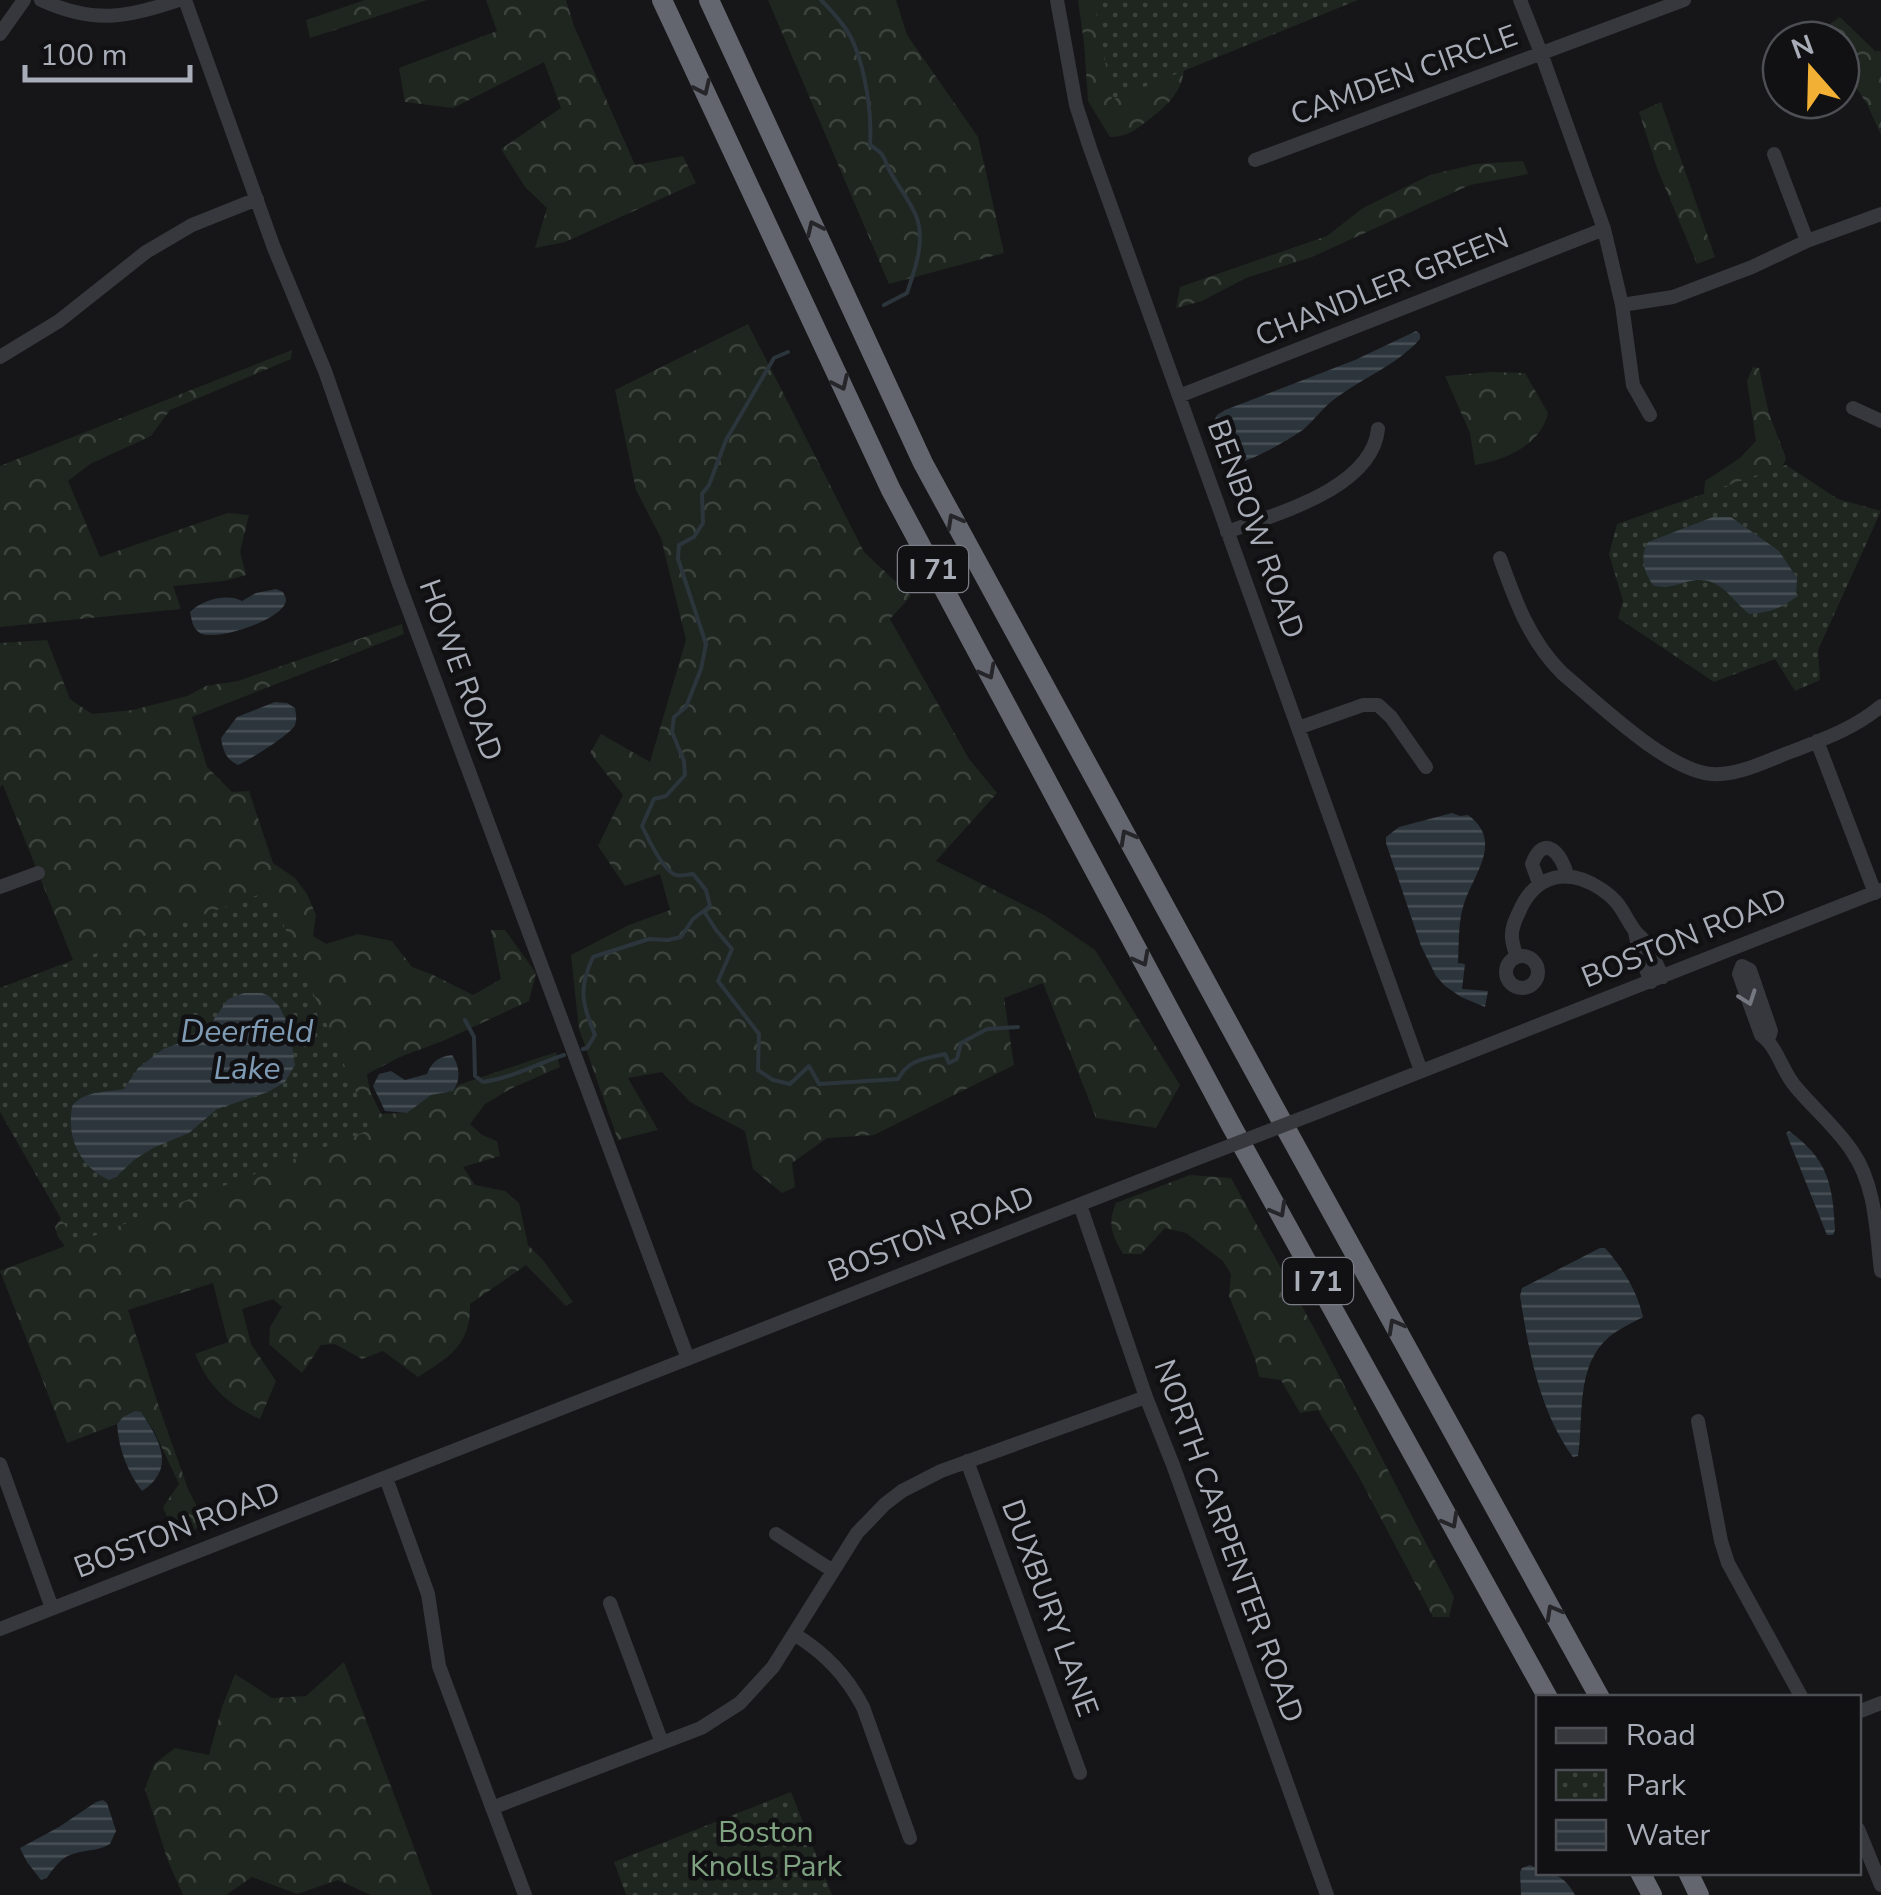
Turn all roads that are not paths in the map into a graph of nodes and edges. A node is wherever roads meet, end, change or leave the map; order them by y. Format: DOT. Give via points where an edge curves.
graph roads {
  1 [pos="24,0"];
  2 [pos="41,0"];
  3 [pos="182,0"];
  4 [pos="662,0"];
  5 [pos="709,0"];
  6 [pos="1057,0"];
  7 [pos="1520,0"];
  8 [pos="1684,0"];
  9 [pos="0,34"];
  10 [pos="1541,53"];
  11 [pos="1774,154"];
  12 [pos="1255,160"];
  13 [pos="257,199"];
  14 [pos="1881,214"];
  15 [pos="1604,228"];
  16 [pos="1807,241"];
  17 [pos="1622,305"];
  18 [pos="0,357"];
  19 [pos="1179,396"];
  20 [pos="1852,408"];
  21 [pos="1650,416"];
  22 [pos="1881,421"];
  23 [pos="1378,429"];
  24 [pos="1227,532"];
  25 [pos="1500,558"];
  26 [pos="1881,706"];
  27 [pos="1298,728"];
  28 [pos="1818,741"];
  29 [pos="1426,767"];
  30 [pos="38,873"];
  31 [pos="1568,875"];
  32 [pos="1539,883"];
  33 [pos="0,887"];
  34 [pos="1878,891"];
  35 [pos="1734,948"];
  36 [pos="1516,957"];
  37 [pos="1657,980"];
  38 [pos="1421,1071"];
  39 [pos="1080,1205"];
  40 [pos="1881,1271"];
  41 [pos="688,1359"];
  42 [pos="1146,1397"];
  43 [pos="1698,1421"];
  44 [pos="968,1462"];
  45 [pos="0,1464"];
  46 [pos="386,1478"];
  47 [pos="776,1534"];
  48 [pos="834,1571"];
  49 [pos="610,1603"];
  50 [pos="52,1608"];
  51 [pos="0,1629"];
  52 [pos="794,1634"];
  53 [pos="1546,1695"];
  54 [pos="1598,1695"];
  55 [pos="1800,1695"];
  56 [pos="662,1743"];
  57 [pos="1080,1773"];
  58 [pos="492,1808"];
  59 [pos="1861,1836"];
  60 [pos="910,1838"];
  61 [pos="1881,1884"];
  62 [pos="525,1895"];
  63 [pos="1327,1895"];
  1 -- 9 [label="street"];
  2 -- 3 [label="street" via="104,16"];
  3 -- 13 [label="street, HOWE ROAD"];
  4 -- 53 [label="highway, I 71, one-way" via="891,490"];
  54 -- 5 [label="highway, I 71, one-way" via="923,463"];
  6 -- 19 [label="street, BENBOW ROAD" via="1081,120"];
  7 -- 10 [label="street"];
  8 -- 10 [label="street, CAMDEN CIRCLE"];
  10 -- 12 [label="street, CAMDEN CIRCLE"];
  10 -- 15 [label="street"];
  11 -- 16 [label="street"];
  13 -- 18 [label="street" via="146,252 59,321"];
  13 -- 41 [label="street, HOWE ROAD"];
  14 -- 16 [label="street"];
  15 -- 17 [label="street"];
  15 -- 19 [label="street, CHANDLER GREEN"];
  16 -- 17 [label="street" via="1672,297"];
  17 -- 21 [label="street" via="1632,385"];
  19 -- 24 [label="street, BENBOW ROAD"];
  20 -- 22 [label="street"];
  23 -- 24 [label="street" via="1368,457 1330,491"];
  24 -- 27 [label="street, BENBOW ROAD"];
  25 -- 28 [label="street" via="1520,613 1546,657 1664,756 1687,768 1735,772"];
  26 -- 28 [label="street"];
  27 -- 29 [label="street" via="1378,705"];
  27 -- 38 [label="street, BENBOW ROAD"];
  28 -- 34 [label="street"];
  30 -- 33 [label="street"];
  31 -- 32 [label="street"];
  31 -- 32 [label="street" via="1558,852 1543,849 1532,864"];
  31 -- 37 [label="street" via="1606,892 1622,909 1648,946"];
  32 -- 36 [label="street" via="1514,926"];
  34 -- 35 [label="street, BOSTON ROAD"];
  35 -- 37 [label="street, BOSTON ROAD"];
  35 -- 40 [label="street" via="1750,970 1771,1031 1768,1040 1786,1074 1859,1162 1872,1199"];
  37 -- 38 [label="street, BOSTON ROAD"];
  38 -- 39 [label="street, BOSTON ROAD, bridge"];
  39 -- 41 [label="street, BOSTON ROAD"];
  39 -- 42 [label="street, NORTH CARPENTER ROAD"];
  41 -- 46 [label="street, BOSTON ROAD"];
  42 -- 44 [label="street"];
  42 -- 63 [label="street, NORTH CARPENTER ROAD"];
  43 -- 55 [label="street" via="1728,1564"];
  44 -- 48 [label="street" via="921,1480 885,1504"];
  44 -- 57 [label="street, DUXBURY LANE"];
  45 -- 50 [label="street"];
  46 -- 50 [label="street, BOSTON ROAD"];
  46 -- 58 [label="street" via="428,1594 439,1666"];
  47 -- 48 [label="street"];
  48 -- 52 [label="street"];
  49 -- 56 [label="street"];
  50 -- 51 [label="street, BOSTON ROAD"];
  52 -- 56 [label="street" via="740,1703"];
  52 -- 60 [label="street" via="853,1689"];
  56 -- 58 [label="street"];
  58 -- 62 [label="street"];
  59 -- 61 [label="street"];
}
